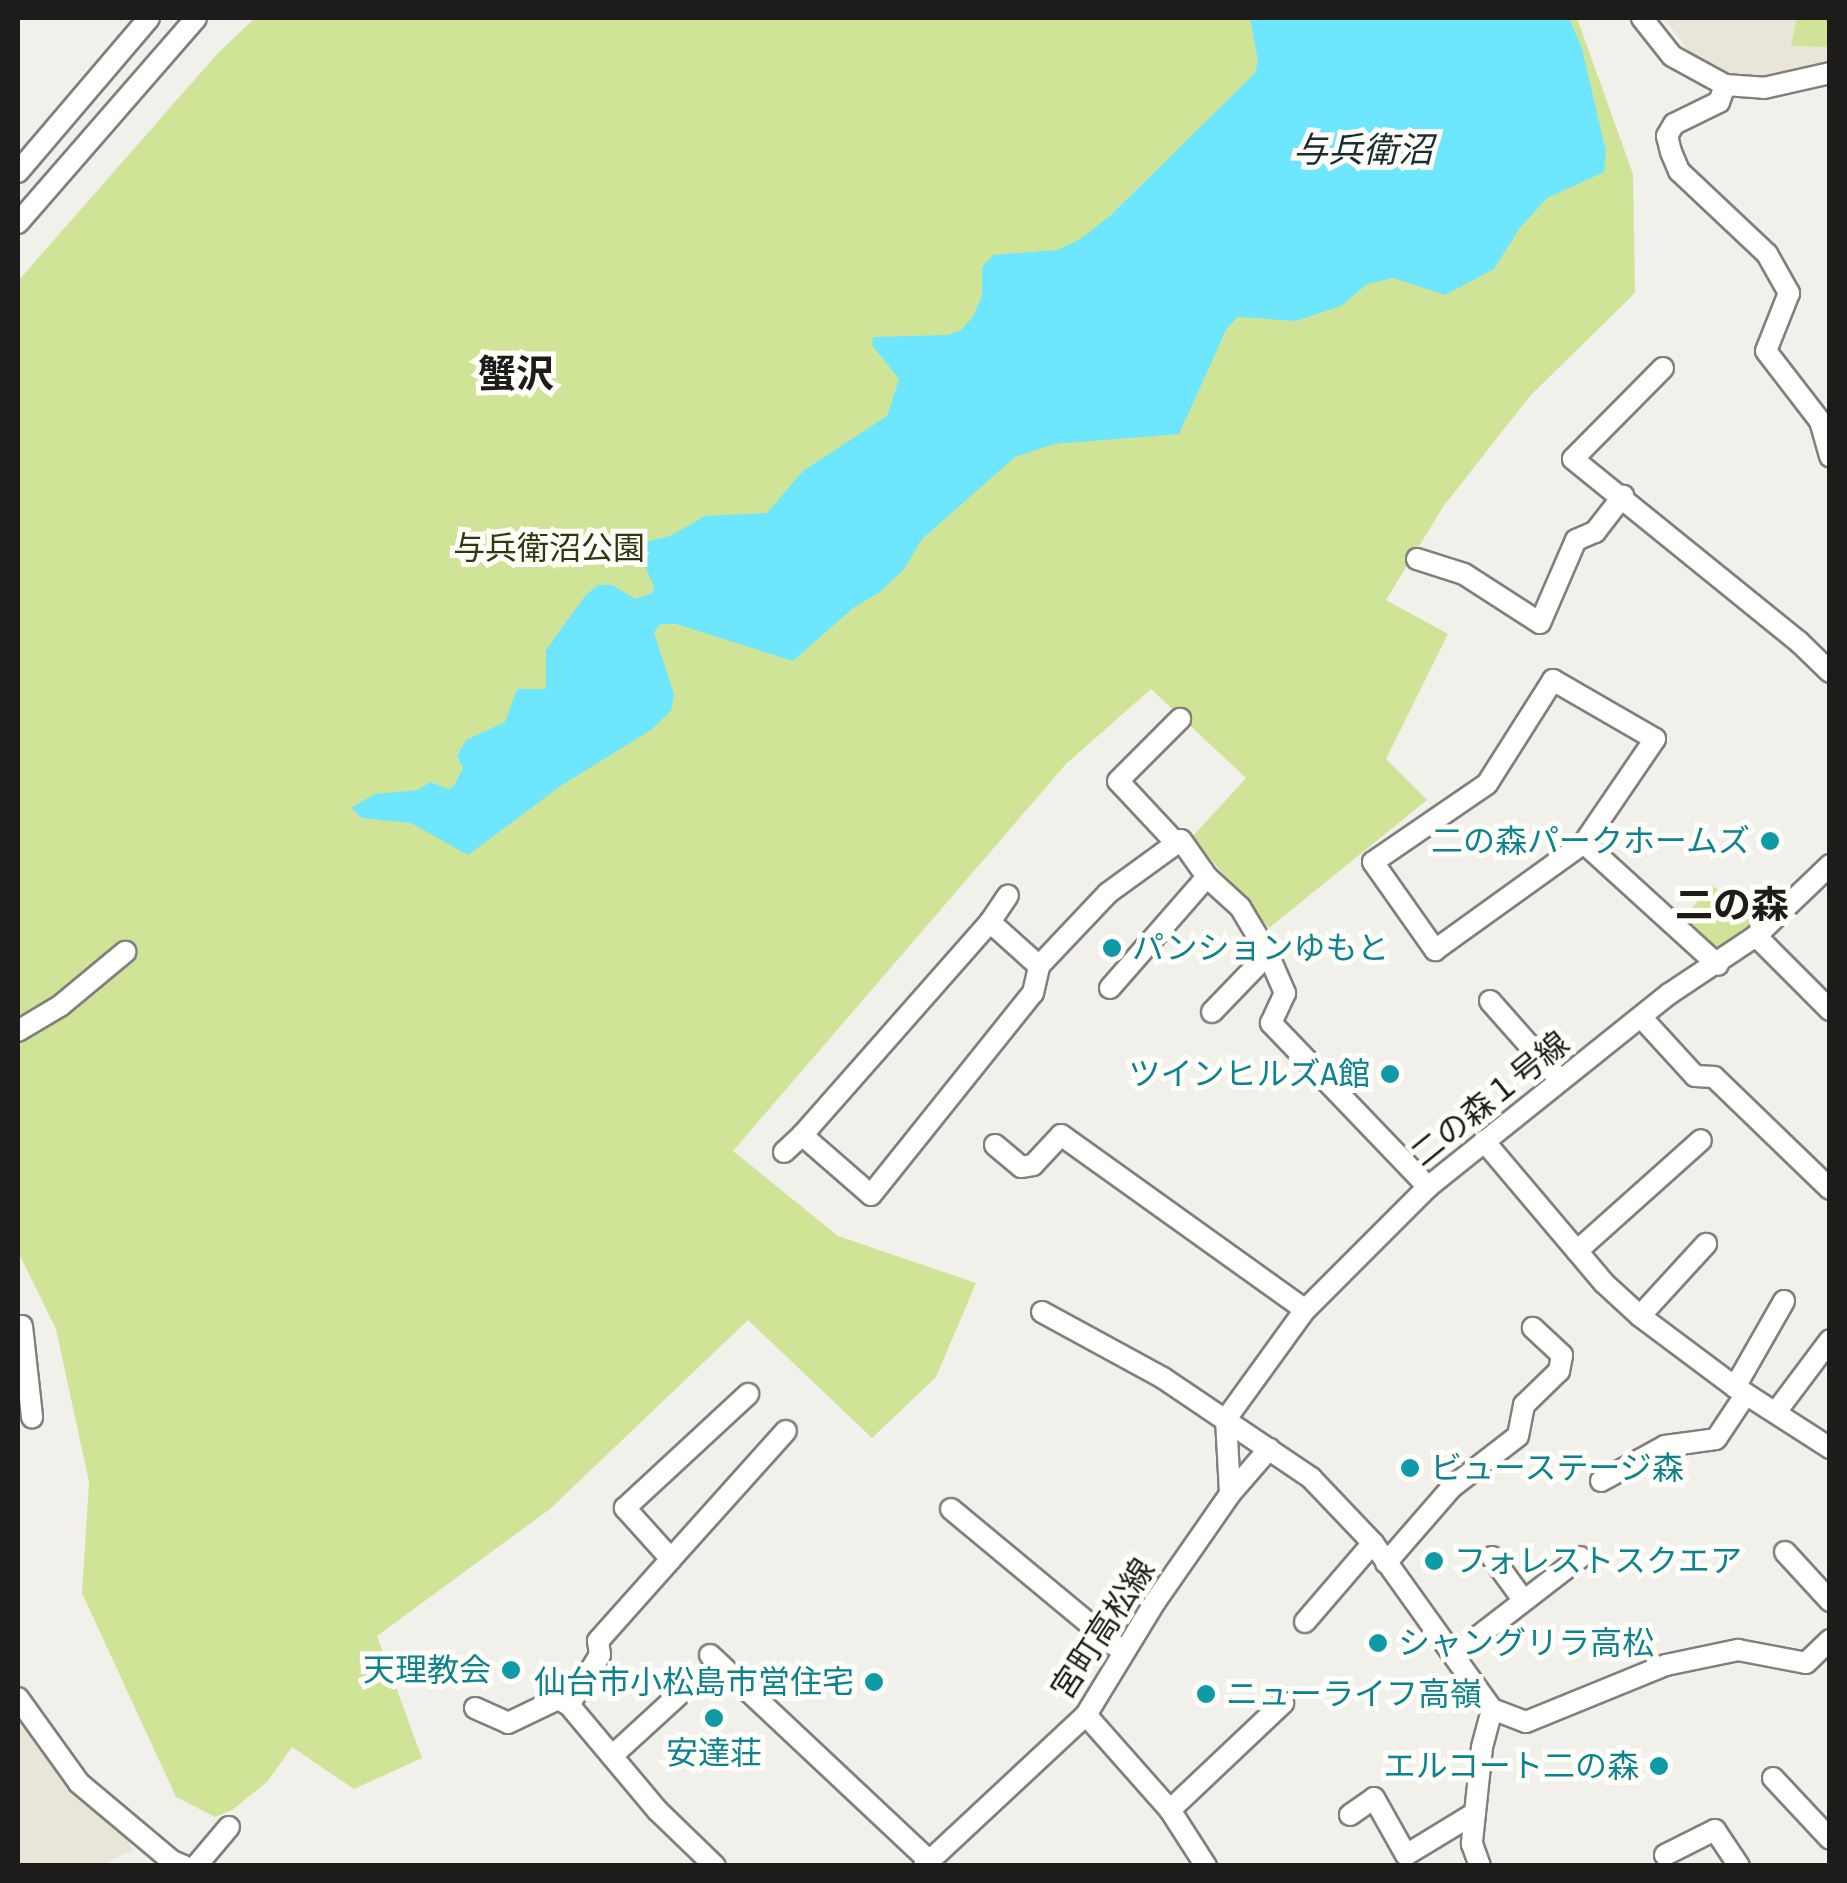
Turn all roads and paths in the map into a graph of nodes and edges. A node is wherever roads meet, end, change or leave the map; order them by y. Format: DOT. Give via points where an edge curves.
graph roads {
  1 [pos="149,18"];
  2 [pos="196,18"];
  3 [pos="1642,18"];
  4 [pos="1830,73"];
  5 [pos="1725,85"];
  6 [pos="18,172"];
  7 [pos="18,224"];
  8 [pos="1663,368"];
  9 [pos="1830,457"];
  10 [pos="1624,496"];
  11 [pos="1418,559"];
  12 [pos="1830,672"];
  13 [pos="1180,719"];
  14 [pos="1584,843"];
  15 [pos="1176,844"];
  16 [pos="1830,865"];
  17 [pos="1208,877"];
  18 [pos="1008,895"];
  19 [pos="990,922"];
  20 [pos="1756,936"];
  21 [pos="125,952"];
  22 [pos="1268,954"];
  23 [pos="1718,965"];
  24 [pos="1039,966"];
  25 [pos="1110,988"];
  26 [pos="1490,1001"];
  27 [pos="1830,1010"];
  28 [pos="1212,1012"];
  29 [pos="1641,1016"];
  30 [pos="18,1031"];
  31 [pos="1560,1080"];
  32 [pos="802,1134"];
  33 [pos="1701,1140"];
  34 [pos="1484,1141"];
  35 [pos="996,1145"];
  36 [pos="784,1152"];
  37 [pos="1428,1187"];
  38 [pos="1830,1189"];
  39 [pos="1706,1244"];
  40 [pos="1577,1252"];
  41 [pos="1784,1301"];
  42 [pos="1305,1310"];
  43 [pos="1042,1312"];
  44 [pos="1640,1316"];
  45 [pos="18,1328"];
  46 [pos="1533,1328"];
  47 [pos="1830,1340"];
  48 [pos="1740,1390"];
  49 [pos="748,1394"];
  50 [pos="1776,1412"];
  51 [pos="32,1417"];
  52 [pos="1226,1419"];
  53 [pos="786,1432"];
  54 [pos="1830,1448"];
  55 [pos="1270,1449"];
  56 [pos="1602,1481"];
  57 [pos="1230,1494"];
  58 [pos="951,1510"];
  59 [pos="1373,1543"];
  60 [pos="1785,1552"];
  61 [pos="1492,1557"];
  62 [pos="1580,1557"];
  63 [pos="671,1559"];
  64 [pos="1386,1563"];
  65 [pos="1524,1601"];
  66 [pos="1830,1601"];
  67 [pos="1304,1622"];
  68 [pos="1830,1640"];
  69 [pos="1123,1652"];
  70 [pos="710,1655"];
  71 [pos="1454,1655"];
  72 [pos="685,1689"];
  73 [pos="18,1698"];
  74 [pos="1283,1703"];
  75 [pos="569,1706"];
  76 [pos="475,1708"];
  77 [pos="1492,1709"];
  78 [pos="1086,1715"];
  79 [pos="612,1756"];
  80 [pos="1773,1778"];
  81 [pos="1170,1810"];
  82 [pos="1475,1813"];
  83 [pos="1350,1814"];
  84 [pos="229,1827"];
  85 [pos="1830,1839"];
  86 [pos="1665,1854"];
  87 [pos="926,1863"];
  88 [pos="184,1866"];
  89 [pos="196,1866"];
  90 [pos="715,1866"];
  91 [pos="1206,1866"];
  92 [pos="1480,1866"];
  93 [pos="1739,1866"];
  1 -- 6 [label="street"];
  2 -- 7 [label="street"];
  3 -- 5 [label="street" via="1672,56"];
  4 -- 5 [label="street" via="1764,88"];
  5 -- 9 [label="street" via="1719,102 1674,124 1671,152 1679,171 1767,254 1789,293 1766,351 1820,421"];
  8 -- 10 [label="street" via="1574,459"];
  10 -- 11 [label="street" via="1595,532 1576,540 1540,623 1464,574"];
  10 -- 12 [label="street"];
  13 -- 15 [label="street" via="1118,780"];
  14 -- 14 [label="street" via="1435,950 1373,862 1487,784 1552,680 1654,739"];
  14 -- 23 [label="street"];
  15 -- 17 [label="street" via="1181,840"];
  15 -- 24 [label="street" via="1108,893"];
  16 -- 20 [label="street, 二の森１号線"];
  17 -- 22 [label="street" via="1240,907"];
  17 -- 25 [label="street"];
  18 -- 19 [label="street"];
  19 -- 24 [label="street"];
  19 -- 32 [label="street"];
  20 -- 23 [label="street, 二の森１号線"];
  20 -- 27 [label="street"];
  21 -- 30 [label="street"];
  22 -- 28 [label="street"];
  22 -- 37 [label="street" via="1286,994 1271,1023"];
  23 -- 29 [label="street, 二の森１号線"];
  24 -- 32 [label="street" via="1032,993 870,1196"];
  26 -- 31 [label="street"];
  29 -- 31 [label="street, 二の森１号線"];
  29 -- 38 [label="street" via="1695,1076 1714,1077"];
  31 -- 34 [label="street, 二の森１号線"];
  32 -- 36 [label="street"];
  33 -- 40 [label="street"];
  34 -- 37 [label="street, 二の森１号線"];
  34 -- 40 [label="street"];
  35 -- 42 [label="street" via="1020,1168 1033,1165 1062,1135"];
  37 -- 42 [label="street, 二の森１号線"];
  39 -- 44 [label="street"];
  40 -- 44 [label="street"];
  41 -- 48 [label="street"];
  42 -- 52 [label="street, 二の森１号線"];
  43 -- 52 [label="street"];
  44 -- 48 [label="street"];
  45 -- 51 [label="street"];
  46 -- 64 [label="street" via="1562,1354 1559,1370 1524,1405 1518,1436 1452,1487"];
  47 -- 50 [label="street"];
  48 -- 50 [label="street"];
  48 -- 56 [label="street" via="1716,1439 1665,1446"];
  49 -- 63 [label="street" via="625,1508"];
  50 -- 54 [label="street"];
  52 -- 55 [label="street"];
  52 -- 57 [label="street"];
  53 -- 63 [label="street"];
  55 -- 57 [label="street, 宮町高松線"];
  55 -- 59 [label="street" via="1311,1478"];
  57 -- 69 [label="street, 宮町高松線"];
  58 -- 69 [label="street"];
  59 -- 64 [label="street"];
  59 -- 67 [label="street"];
  60 -- 66 [label="street"];
  61 -- 65 [label="street"];
  62 -- 65 [label="street"];
  63 -- 75 [label="street" via="598,1641 600,1656"];
  64 -- 71 [label="street"];
  65 -- 71 [label="street"];
  68 -- 77 [label="street" via="1806,1663 1738,1650 1666,1665 1526,1722"];
  69 -- 78 [label="street, 宮町高松線"];
  70 -- 87 [label="street"];
  71 -- 77 [label="street"];
  72 -- 79 [label="street"];
  73 -- 88 [label="street" via="79,1783"];
  74 -- 81 [label="street"];
  75 -- 76 [label="street" via="558,1699 508,1723"];
  75 -- 79 [label="street"];
  77 -- 82 [label="street"];
  78 -- 81 [label="street"];
  78 -- 87 [label="street, 宮町高松線"];
  79 -- 90 [label="street"];
  80 -- 85 [label="street"];
  81 -- 91 [label="street"];
  82 -- 83 [label="street" via="1406,1855 1374,1798"];
  82 -- 92 [label="street" via="1472,1844"];
  84 -- 89 [label="street"];
  86 -- 93 [label="street" via="1716,1830"];
}
